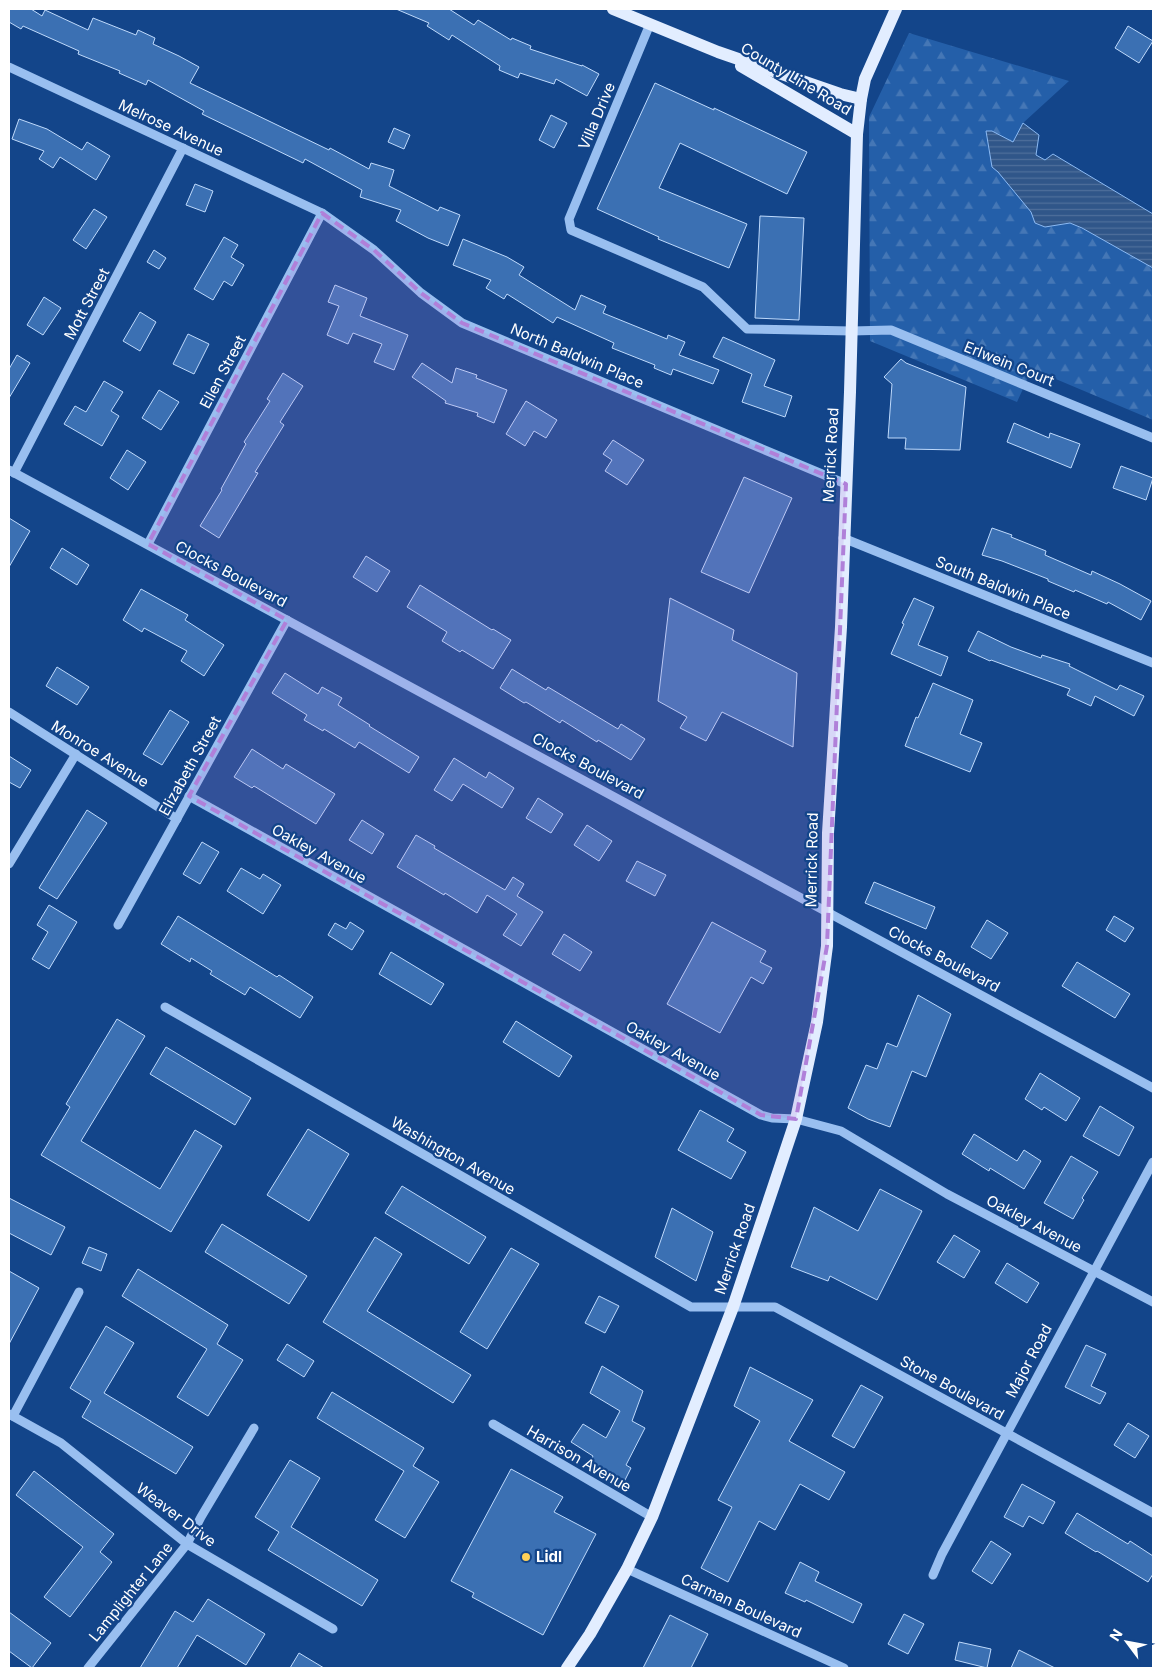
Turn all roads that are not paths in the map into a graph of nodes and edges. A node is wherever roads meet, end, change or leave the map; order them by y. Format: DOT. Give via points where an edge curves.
graph roads {
  1 [pos="613,9"];
  2 [pos="896,9"];
  3 [pos="650,24"];
  4 [pos="718,52"];
  5 [pos="9,67"];
  6 [pos="861,99"];
  7 [pos="857,134"];
  8 [pos="183,148"];
  9 [pos="322,213"];
  10 [pos="852,331"];
  11 [pos="1153,438"];
  12 [pos="12,471"];
  13 [pos="846,484"];
  14 [pos="843,538"];
  15 [pos="148,544"];
  16 [pos="287,620"];
  17 [pos="1153,663"];
  18 [pos="9,712"];
  19 [pos="76,754"];
  20 [pos="189,796"];
  21 [pos="177,818"];
  22 [pos="9,864"];
  23 [pos="828,911"];
  24 [pos="118,925"];
  25 [pos="165,1006"];
  26 [pos="1153,1088"];
  27 [pos="796,1119"];
  28 [pos="1153,1162"];
  29 [pos="1094,1271"];
  30 [pos="79,1292"];
  31 [pos="1153,1302"];
  32 [pos="733,1307"];
  33 [pos="11,1415"];
  34 [pos="493,1424"];
  35 [pos="254,1428"];
  36 [pos="1006,1433"];
  37 [pos="1153,1513"];
  38 [pos="652,1517"];
  39 [pos="187,1544"];
  40 [pos="627,1569"];
  41 [pos="933,1575"];
  42 [pos="333,1629"];
  43 [pos="88,1668"];
  44 [pos="567,1668"];
  45 [pos="844,1668"];
  1 -- 3 [label="main road, County Line Road"];
  2 -- 6 [label="main road, Merrick Road" via="865,79"];
  3 -- 4 [label="main road, County Line Road"];
  3 -- 10 [label="street, Villa Drive" via="568,219 572,230 703,287 747,329"];
  4 -- 6 [label="main road, County Line Road"];
  4 -- 7 [label="main road, County Line Road"];
  5 -- 8 [label="street, Melrose Avenue"];
  6 -- 7 [label="main road, Merrick Road"];
  7 -- 10 [label="main road, Merrick Road"];
  8 -- 9 [label="street, Melrose Avenue"];
  8 -- 12 [label="street, Mott Street"];
  9 -- 13 [label="street, North Baldwin Place" via="374,250 421,293 462,323"];
  9 -- 15 [label="street, Ellen Street"];
  10 -- 11 [label="street, Erlwein Court" via="891,330"];
  10 -- 13 [label="main road, Merrick Road"];
  12 -- 15 [label="street, Clocks Boulevard"];
  13 -- 14 [label="main road, Merrick Road"];
  14 -- 17 [label="street, South Baldwin Place"];
  14 -- 23 [label="main road, Merrick Road" via="841,627 828,833"];
  15 -- 16 [label="street, Clocks Boulevard"];
  16 -- 20 [label="street, Elizabeth Street"];
  16 -- 23 [label="street, Clocks Boulevard"];
  18 -- 19 [label="street, Monroe Avenue"];
  19 -- 21 [label="street, Monroe Avenue"];
  19 -- 22 [label="street"];
  20 -- 21 [label="street, Elizabeth Street"];
  20 -- 27 [label="street, Oakley Avenue" via="761,1115"];
  21 -- 24 [label="street, Elizabeth Street"];
  23 -- 26 [label="street, Clocks Boulevard"];
  23 -- 27 [label="main road, Merrick Road" via="817,1022"];
  25 -- 32 [label="street, Washington Avenue" via="691,1307"];
  27 -- 29 [label="street, Oakley Avenue" via="841,1131 947,1194"];
  27 -- 32 [label="main road, Merrick Road"];
  28 -- 29 [label="street, Major Road"];
  29 -- 31 [label="street, Oakley Avenue"];
  29 -- 36 [label="street, Major Road"];
  30 -- 33 [label="street"];
  32 -- 36 [label="street, Stone Boulevard" via="775,1307"];
  32 -- 38 [label="main road, Merrick Road"];
  33 -- 39 [label="street, Weaver Drive" via="61,1443"];
  34 -- 38 [label="street, Harrison Avenue"];
  35 -- 39 [label="street, Lamplighter Lane"];
  36 -- 37 [label="street, Stone Boulevard"];
  36 -- 41 [label="street, Major Road"];
  38 -- 40 [label="main road, Merrick Road"];
  39 -- 42 [label="street, Weaver Drive"];
  39 -- 43 [label="street, Lamplighter Lane"];
  40 -- 44 [label="main road, Merrick Road"];
  40 -- 45 [label="street, Carman Boulevard"];
}
